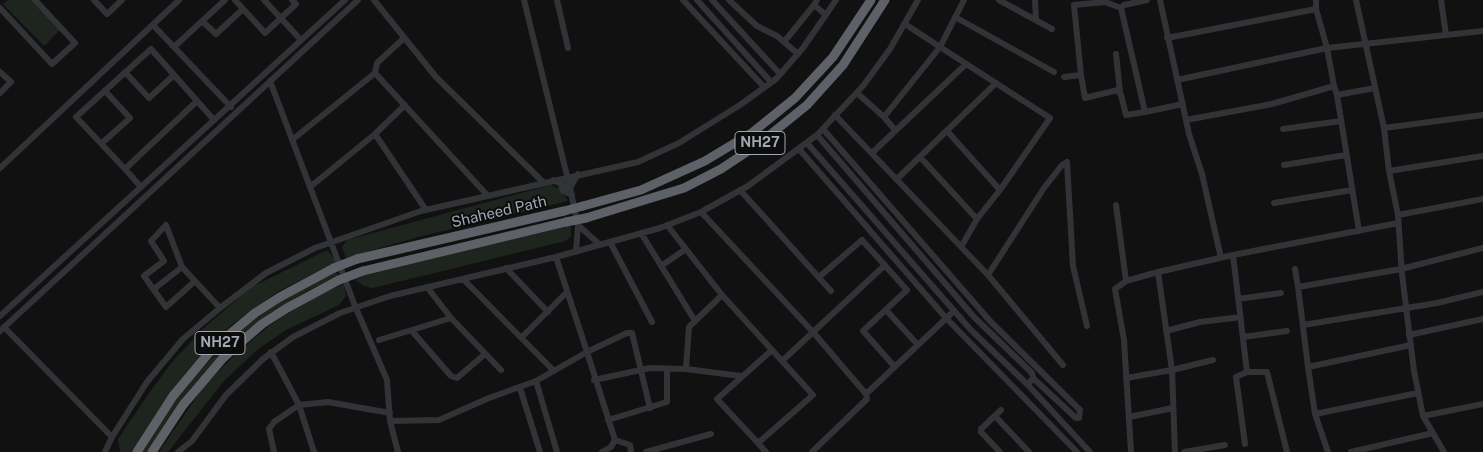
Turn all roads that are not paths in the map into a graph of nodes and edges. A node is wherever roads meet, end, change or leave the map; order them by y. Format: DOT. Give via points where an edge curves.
graph roads {
  1 [pos="35,0"];
  2 [pos="94,0"];
  3 [pos="122,0"];
  4 [pos="179,0"];
  5 [pos="225,0"];
  6 [pos="234,0"];
  7 [pos="264,0"];
  8 [pos="292,0"];
  9 [pos="345,0"];
  10 [pos="358,0"];
  11 [pos="374,0"];
  12 [pos="524,0"];
  13 [pos="558,0"];
  14 [pos="683,0"];
  15 [pos="697,0"];
  16 [pos="712,0"];
  17 [pos="730,0"];
  18 [pos="836,0"];
  19 [pos="871,0"];
  20 [pos="885,0"];
  21 [pos="918,0"];
  22 [pos="964,0"];
  23 [pos="999,0"];
  24 [pos="1035,0"];
  25 [pos="1147,0"];
  26 [pos="1160,0"];
  27 [pos="1316,0"];
  28 [pos="1356,0"];
  29 [pos="1441,0"];
  30 [pos="815,2"];
  31 [pos="0,8"];
  32 [pos="1121,8"];
  33 [pos="243,9"];
  34 [pos="1316,9"];
  35 [pos="826,15"];
  36 [pos="955,17"];
  37 [pos="281,18"];
  38 [pos="1036,19"];
  39 [pos="202,21"];
  40 [pos="905,24"];
  41 [pos="153,25"];
  42 [pos="1052,28"];
  43 [pos="1483,31"];
  44 [pos="1446,35"];
  45 [pos="1167,38"];
  46 [pos="403,39"];
  47 [pos="301,40"];
  48 [pos="784,42"];
  49 [pos="1364,45"];
  50 [pos="174,47"];
  51 [pos="940,47"];
  52 [pos="568,48"];
  53 [pos="1327,48"];
  54 [pos="798,54"];
  55 [pos="1116,54"];
  56 [pos="966,64"];
  57 [pos="0,72"];
  58 [pos="125,72"];
  59 [pos="1054,72"];
  60 [pos="375,73"];
  61 [pos="780,74"];
  62 [pos="1081,75"];
  63 [pos="174,76"];
  64 [pos="1064,77"];
  65 [pos="1177,80"];
  66 [pos="270,81"];
  67 [pos="772,82"];
  68 [pos="996,84"];
  69 [pos="1334,86"];
  70 [pos="764,87"];
  71 [pos="1375,88"];
  72 [pos="105,91"];
  73 [pos="1120,92"];
  74 [pos="0,93"];
  75 [pos="857,93"];
  76 [pos="1337,94"];
  77 [pos="197,101"];
  78 [pos="1182,104"];
  79 [pos="405,105"];
  80 [pos="229,106"];
  81 [pos="1145,112"];
  82 [pos="236,113"];
  83 [pos="836,115"];
  84 [pos="1483,115"];
  85 [pos="884,117"];
  86 [pos="214,120"];
  87 [pos="1186,120"];
  88 [pos="1341,121"];
  89 [pos="1384,128"];
  90 [pos="823,129"];
  91 [pos="1283,129"];
  92 [pos="895,130"];
  93 [pos="947,131"];
  94 [pos="375,134"];
  95 [pos="817,135"];
  96 [pos="292,140"];
  97 [pos="102,143"];
  98 [pos="807,143"];
  99 [pos="798,149"];
  100 [pos="873,152"];
  101 [pos="1346,155"];
  102 [pos="1483,156"];
  103 [pos="920,157"];
  104 [pos="1284,165"];
  105 [pos="0,168"];
  106 [pos="125,169"];
  107 [pos="1389,171"];
  108 [pos="578,174"];
  109 [pos="566,176"];
  110 [pos="897,179"];
  111 [pos="557,182"];
  112 [pos="544,183"];
  113 [pos="141,187"];
  114 [pos="310,187"];
  115 [pos="740,190"];
  116 [pos="1000,190"];
  117 [pos="1352,190"];
  118 [pos="571,192"];
  119 [pos="488,196"];
  120 [pos="1483,200"];
  121 [pos="1274,203"];
  122 [pos="1116,205"];
  123 [pos="426,210"];
  124 [pos="701,212"];
  125 [pos="1398,216"];
  126 [pos="977,219"];
  127 [pos="1398,223"];
  128 [pos="578,225"];
  129 [pos="667,225"];
  130 [pos="1359,231"];
  131 [pos="641,233"];
  132 [pos="610,242"];
  133 [pos="331,243"];
  134 [pos="600,245"];
  135 [pos="961,247"];
  136 [pos="1483,248"];
  137 [pos="686,249"];
  138 [pos="576,252"];
  139 [pos="1233,255"];
  140 [pos="556,258"];
  141 [pos="1221,258"];
  142 [pos="885,265"];
  143 [pos="661,266"];
  144 [pos="182,267"];
  145 [pos="506,268"];
  146 [pos="1295,269"];
  147 [pos="1401,269"];
  148 [pos="1158,272"];
  149 [pos="988,275"];
  150 [pos="819,277"];
  151 [pos="463,278"];
  152 [pos="195,281"];
  153 [pos="1126,281"];
  154 [pos="427,287"];
  155 [pos="1298,287"];
  156 [pos="154,290"];
  157 [pos="831,291"];
  158 [pos="567,292"];
  159 [pos="1483,292"];
  160 [pos="1281,294"];
  161 [pos="722,295"];
  162 [pos="1238,298"];
  163 [pos="355,306"];
  164 [pos="1406,307"];
  165 [pos="220,308"];
  166 [pos="886,310"];
  167 [pos="954,311"];
  168 [pos="548,312"];
  169 [pos="0,316"];
  170 [pos="1241,317"];
  171 [pos="451,318"];
  172 [pos="946,318"];
  173 [pos="1483,319"];
  174 [pos="695,320"];
  175 [pos="652,322"];
  176 [pos="1303,325"];
  177 [pos="1088,326"];
  178 [pos="2,329"];
  179 [pos="412,331"];
  180 [pos="1166,331"];
  181 [pos="1287,331"];
  182 [pos="813,332"];
  183 [pos="1409,335"];
  184 [pos="1243,337"];
  185 [pos="522,338"];
  186 [pos="379,340"];
  187 [pos="918,345"];
  188 [pos="1411,345"];
  189 [pos="772,350"];
  190 [pos="271,352"];
  191 [pos="587,352"];
  192 [pos="485,354"];
  193 [pos="1214,360"];
  194 [pos="782,361"];
  195 [pos="1063,365"];
  196 [pos="894,366"];
  197 [pos="1308,366"];
  198 [pos="667,369"];
  199 [pos="686,369"];
  200 [pos="500,370"];
  201 [pos="640,370"];
  202 [pos="1172,370"];
  203 [pos="554,371"];
  204 [pos="1247,372"];
  205 [pos="741,376"];
  206 [pos="1033,378"];
  207 [pos="1126,378"];
  208 [pos="594,380"];
  209 [pos="536,381"];
  210 [pos="1028,385"];
  211 [pos="520,388"];
  212 [pos="1418,393"];
  213 [pos="866,394"];
  214 [pos="1483,404"];
  215 [pos="299,405"];
  216 [pos="650,408"];
  217 [pos="1173,408"];
  218 [pos="1001,410"];
  219 [pos="390,413"];
  220 [pos="1315,414"];
  221 [pos="995,416"];
  222 [pos="1423,416"];
  223 [pos="1129,417"];
  224 [pos="608,420"];
  225 [pos="390,421"];
  226 [pos="1433,433"];
  227 [pos="711,434"];
  228 [pos="112,437"];
  229 [pos="615,440"];
  230 [pos="758,443"];
  231 [pos="1245,444"];
  232 [pos="1226,445"];
  233 [pos="105,452"];
  234 [pos="136,452"];
  235 [pos="152,452"];
  236 [pos="178,452"];
  237 [pos="274,452"];
  238 [pos="314,452"];
  239 [pos="398,452"];
  240 [pos="540,452"];
  241 [pos="557,452"];
  242 [pos="602,452"];
  243 [pos="631,452"];
  244 [pos="646,452"];
  245 [pos="766,452"];
  246 [pos="812,452"];
  247 [pos="1000,452"];
  248 [pos="1029,452"];
  249 [pos="1077,452"];
  250 [pos="1090,452"];
  251 [pos="1131,452"];
  252 [pos="1175,452"];
  253 [pos="1184,452"];
  254 [pos="1287,452"];
  255 [pos="1328,452"];
  256 [pos="1352,452"];
  257 [pos="1444,452"];
  1 -- 31 [label="street" via="75,43 52,64"];
  2 -- 3 [label="street" via="107,14"];
  4 -- 41 [label="street"];
  5 -- 39 [label="street"];
  6 -- 33 [label="street"];
  7 -- 37 [label="street"];
  8 -- 37 [label="street" via="296,4"];
  9 -- 47 [label="street"];
  10 -- 66 [label="street"];
  11 -- 46 [label="street"];
  12 -- 109 [label="street"];
  13 -- 52 [label="street"];
  14 -- 70 [label="street"];
  15 -- 67 [label="street"];
  16 -- 61 [label="street"];
  17 -- 48 [label="street" via="757,26"];
  18 -- 35 [label="street"];
  19 -- 234 [label="highway, Shaheed Path / NH27, bridge" via="832,57 795,98 752,132 705,162 640,190 583,206 357,259 271,302 213,348 173,396"];
  20 -- 235 [label="highway, Shaheed Path / NH27, bridge" via="843,65 807,105 721,169 684,188 586,218 363,271 339,280 279,314 223,358 183,405"];
  21 -- 40 [label="street"];
  22 -- 36 [label="street"];
  23 -- 38 [label="street"];
  24 -- 38 [label="street"];
  25 -- 32 [label="street"];
  26 -- 45 [label="street"];
  27 -- 34 [label="street"];
  28 -- 49 [label="street"];
  29 -- 44 [label="street"];
  30 -- 35 [label="street"];
  30 -- 48 [label="street"];
  32 -- 62 [label="street" via="1105,2 1074,5"];
  32 -- 81 [label="street"];
  33 -- 37 [label="street" via="265,33"];
  33 -- 39 [label="street" via="216,34"];
  34 -- 45 [label="street"];
  34 -- 53 [label="street"];
  35 -- 54 [label="street"];
  36 -- 51 [label="street"];
  36 -- 59 [label="street"];
  37 -- 47 [label="street"];
  38 -- 42 [label="street"];
  39 -- 50 [label="street"];
  40 -- 51 [label="street"];
  40 -- 75 [label="street"];
  41 -- 50 [label="street"];
  41 -- 105 [label="street"];
  43 -- 44 [label="street"];
  44 -- 49 [label="street"];
  45 -- 65 [label="street"];
  46 -- 60 [label="street" via="377,63"];
  46 -- 112 [label="street" via="436,77"];
  47 -- 80 [label="street"];
  48 -- 54 [label="street"];
  49 -- 53 [label="street"];
  49 -- 71 [label="street"];
  50 -- 80 [label="street"];
  51 -- 56 [label="street"];
  51 -- 85 [label="street"];
  53 -- 65 [label="street"];
  53 -- 69 [label="street"];
  54 -- 61 [label="street"];
  55 -- 73 [label="street"];
  56 -- 68 [label="street"];
  56 -- 92 [label="street"];
  57 -- 74 [label="street" via="11,82"];
  58 -- 63 [label="street" via="149,98"];
  58 -- 63 [label="street" via="151,49"];
  58 -- 72 [label="street"];
  60 -- 79 [label="street"];
  60 -- 96 [label="street"];
  61 -- 67 [label="street"];
  62 -- 64 [label="street"];
  62 -- 73 [label="street" via="1085,98"];
  63 -- 77 [label="street"];
  65 -- 78 [label="street"];
  66 -- 82 [label="street"];
  66 -- 96 [label="street"];
  67 -- 70 [label="street"];
  68 -- 93 [label="street"];
  68 -- 116 [label="street" via="1050,118"];
  69 -- 76 [label="street"];
  69 -- 87 [label="street" via="1272,104"];
  70 -- 108 [label="street" via="711,125 638,162"];
  71 -- 76 [label="street"];
  71 -- 89 [label="street"];
  72 -- 97 [label="street" via="130,118"];
  72 -- 97 [label="street" via="76,117"];
  73 -- 81 [label="street" via="1126,115"];
  75 -- 83 [label="street"];
  75 -- 85 [label="street"];
  76 -- 88 [label="street"];
  77 -- 86 [label="street"];
  77 -- 106 [label="street"];
  78 -- 81 [label="street"];
  78 -- 87 [label="street"];
  79 -- 94 [label="street"];
  79 -- 119 [label="street"];
  80 -- 82 [label="street"];
  80 -- 86 [label="street"];
  82 -- 178 [label="street"];
  83 -- 90 [label="street"];
  83 -- 100 [label="street"];
  84 -- 89 [label="street"];
  85 -- 92 [label="street"];
  86 -- 113 [label="street"];
  87 -- 141 [label="street"];
  88 -- 91 [label="street"];
  88 -- 101 [label="street"];
  89 -- 107 [label="street"];
  90 -- 95 [label="street"];
  90 -- 206 [label="street" via="990,321 1080,410 1079,418"];
  92 -- 100 [label="street"];
  93 -- 103 [label="street"];
  93 -- 116 [label="street"];
  94 -- 114 [label="street"];
  94 -- 123 [label="street"];
  95 -- 98 [label="street"];
  95 -- 206 [label="street" via="974,317"];
  96 -- 114 [label="street"];
  97 -- 106 [label="street"];
  98 -- 99 [label="street"];
  98 -- 167 [label="street"];
  99 -- 115 [label="street"];
  99 -- 172 [label="street"];
  100 -- 110 [label="street"];
  101 -- 104 [label="street"];
  101 -- 117 [label="street"];
  102 -- 107 [label="street"];
  103 -- 110 [label="street"];
  103 -- 126 [label="street"];
  106 -- 113 [label="street"];
  107 -- 125 [label="street"];
  108 -- 109 [label="street"];
  108 -- 118 [label="street"];
  109 -- 111 [label="street"];
  109 -- 118 [label="street"];
  110 -- 135 [label="street"];
  111 -- 112 [label="street"];
  111 -- 118 [label="street" via="563,191"];
  112 -- 119 [label="street"];
  113 -- 169 [label="street"];
  114 -- 133 [label="street"];
  115 -- 124 [label="street"];
  115 -- 150 [label="street"];
  116 -- 126 [label="street"];
  117 -- 121 [label="street"];
  117 -- 130 [label="street"];
  118 -- 128 [label="street"];
  119 -- 123 [label="street"];
  120 -- 125 [label="street"];
  122 -- 153 [label="street"];
  123 -- 133 [label="street"];
  124 -- 129 [label="street"];
  124 -- 182 [label="street"];
  125 -- 127 [label="street"];
  126 -- 135 [label="street"];
  127 -- 130 [label="street"];
  127 -- 147 [label="street"];
  128 -- 134 [label="street"];
  128 -- 138 [label="street"];
  129 -- 131 [label="street"];
  129 -- 137 [label="street"];
  130 -- 139 [label="street"];
  131 -- 132 [label="street"];
  131 -- 143 [label="street"];
  132 -- 134 [label="street"];
  132 -- 175 [label="street"];
  133 -- 163 [label="street"];
  133 -- 165 [label="street" via="266,273"];
  134 -- 138 [label="street"];
  135 -- 149 [label="street"];
  136 -- 147 [label="street"];
  137 -- 143 [label="street"];
  137 -- 161 [label="street"];
  138 -- 140 [label="street"];
  139 -- 141 [label="street"];
  139 -- 162 [label="street"];
  140 -- 145 [label="street"];
  140 -- 158 [label="street"];
  141 -- 148 [label="street"];
  142 -- 150 [label="street" via="862,240"];
  142 -- 166 [label="street" via="907,290"];
  142 -- 182 [label="street"];
  143 -- 174 [label="street"];
  144 -- 152 [label="street"];
  144 -- 156 [label="street"];
  144 -- 156 [label="street" via="166,225 151,241 164,261 144,276"];
  145 -- 151 [label="street"];
  145 -- 168 [label="street"];
  146 -- 155 [label="street"];
  147 -- 155 [label="street"];
  147 -- 164 [label="street"];
  148 -- 153 [label="street"];
  148 -- 180 [label="street"];
  149 -- 177 [label="street" via="1044,188 1067,162 1073,266"];
  149 -- 195 [label="street"];
  150 -- 157 [label="street"];
  151 -- 154 [label="street"];
  151 -- 185 [label="street"];
  152 -- 156 [label="street" via="166,307"];
  152 -- 165 [label="street"];
  153 -- 207 [label="street" via="1115,289 1124,340"];
  154 -- 163 [label="street"];
  154 -- 171 [label="street"];
  155 -- 176 [label="street"];
  158 -- 168 [label="street"];
  158 -- 191 [label="street"];
  159 -- 164 [label="street"];
  160 -- 162 [label="street"];
  161 -- 174 [label="street"];
  161 -- 189 [label="street"];
  162 -- 170 [label="street"];
  163 -- 190 [label="street" via="293,337"];
  163 -- 219 [label="street" via="387,380"];
  164 -- 176 [label="street"];
  164 -- 183 [label="street"];
  165 -- 228 [label="street" via="184,339 147,382"];
  166 -- 187 [label="street"];
  166 -- 196 [label="street" via="863,332"];
  167 -- 172 [label="street"];
  167 -- 210 [label="street"];
  168 -- 185 [label="street"];
  170 -- 180 [label="street" via="1200,322"];
  170 -- 184 [label="street"];
  171 -- 179 [label="street"];
  171 -- 192 [label="street"];
  172 -- 187 [label="street"];
  172 -- 249 [label="street"];
  173 -- 183 [label="street"];
  174 -- 199 [label="street" via="689,327"];
  176 -- 197 [label="street"];
  178 -- 228 [label="street"];
  179 -- 186 [label="street"];
  179 -- 192 [label="street" via="451,376 457,378"];
  180 -- 202 [label="street"];
  181 -- 184 [label="street"];
  182 -- 194 [label="street"];
  182 -- 213 [label="street"];
  183 -- 188 [label="street"];
  184 -- 204 [label="street"];
  185 -- 203 [label="street"];
  187 -- 196 [label="street"];
  188 -- 197 [label="street"];
  188 -- 212 [label="street"];
  189 -- 194 [label="street"];
  189 -- 205 [label="street"];
  190 -- 215 [label="street"];
  190 -- 236 [label="street" via="226,395 192,441"];
  191 -- 201 [label="street" via="632,333"];
  191 -- 203 [label="street"];
  191 -- 208 [label="street"];
  192 -- 200 [label="street"];
  193 -- 202 [label="street"];
  194 -- 230 [label="street" via="813,395"];
  196 -- 213 [label="street"];
  197 -- 220 [label="street"];
  198 -- 199 [label="street"];
  198 -- 201 [label="street"];
  198 -- 216 [label="street" via="668,400"];
  199 -- 205 [label="street"];
  201 -- 208 [label="street"];
  201 -- 216 [label="street"];
  202 -- 207 [label="street"];
  202 -- 217 [label="street"];
  203 -- 209 [label="street"];
  204 -- 231 [label="street" via="1236,377"];
  204 -- 254 [label="street" via="1267,372"];
  205 -- 230 [label="street" via="717,399"];
  206 -- 210 [label="street"];
  207 -- 223 [label="street"];
  208 -- 224 [label="street"];
  209 -- 211 [label="street"];
  209 -- 241 [label="street"];
  210 -- 250 [label="street"];
  211 -- 225 [label="street" via="439,420"];
  211 -- 240 [label="street"];
  212 -- 220 [label="street"];
  212 -- 222 [label="street"];
  213 -- 246 [label="street" via="867,399"];
  214 -- 222 [label="street"];
  215 -- 219 [label="street" via="328,402"];
  215 -- 237 [label="street" via="269,429"];
  215 -- 238 [label="street"];
  216 -- 224 [label="street"];
  217 -- 223 [label="street"];
  217 -- 252 [label="street"];
  218 -- 221 [label="street"];
  219 -- 225 [label="street"];
  220 -- 255 [label="street"];
  221 -- 247 [label="street" via="981,432"];
  221 -- 248 [label="street"];
  222 -- 226 [label="street"];
  223 -- 251 [label="street"];
  224 -- 229 [label="street"];
  225 -- 239 [label="street"];
  226 -- 256 [label="street"];
  226 -- 257 [label="street"];
  227 -- 244 [label="street"];
  228 -- 233 [label="street"];
  229 -- 242 [label="street"];
  229 -- 243 [label="street" via="630,445"];
  230 -- 245 [label="street"];
  232 -- 253 [label="street"];
}
